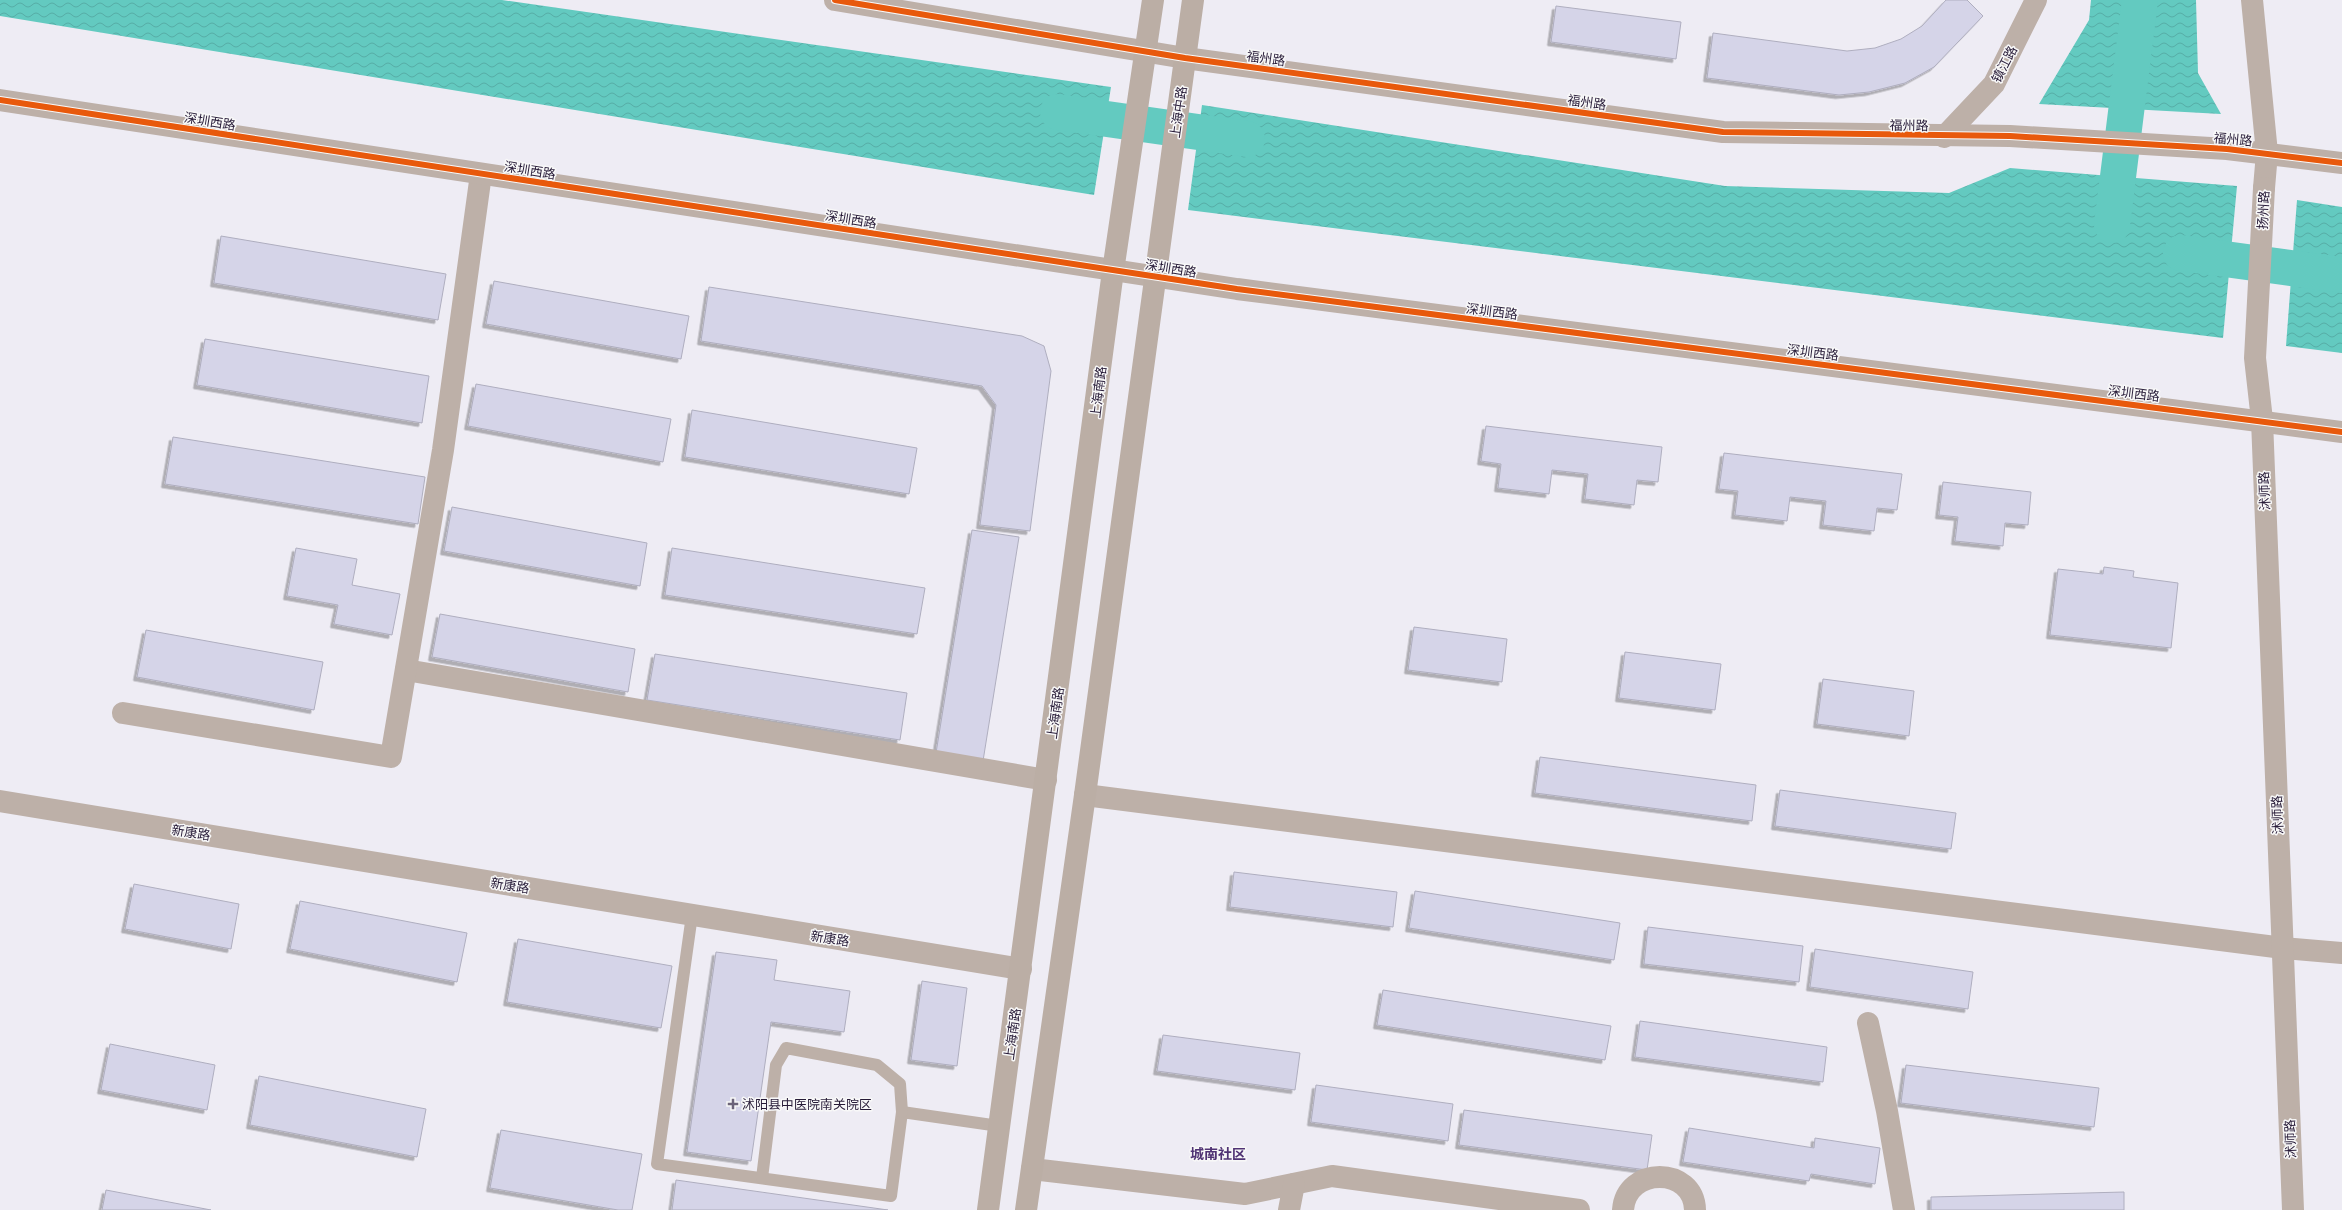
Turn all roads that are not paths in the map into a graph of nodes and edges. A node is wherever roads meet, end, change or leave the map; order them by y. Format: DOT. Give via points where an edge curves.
graph roads {
  1 [pos="835,0"];
  2 [pos="1153,0"];
  3 [pos="1193,0"];
  4 [pos="2036,0"];
  5 [pos="2252,0"];
  6 [pos="1143,60"];
  7 [pos="1184,67"];
  8 [pos="0,100"];
  9 [pos="1944,137"];
  10 [pos="2266,153"];
  11 [pos="2342,163"];
  12 [pos="481,174"];
  13 [pos="1113,271"];
  14 [pos="1155,277"];
  15 [pos="2262,420"];
  16 [pos="2342,432"];
  17 [pos="406,670"];
  18 [pos="123,714"];
  19 [pos="1046,780"];
  20 [pos="1085,795"];
  21 [pos="0,801"];
  22 [pos="692,915"];
  23 [pos="2283,948"];
  24 [pos="2342,953"];
  25 [pos="1021,969"];
  26 [pos="1868,1023"];
  27 [pos="902,1112"];
  28 [pos="1000,1126"];
  29 [pos="1032,1169"];
  30 [pos="762,1178"];
  31 [pos="1294,1184"];
  32 [pos="988,1210"];
  33 [pos="1026,1210"];
  34 [pos="1289,1210"];
  35 [pos="1579,1210"];
  36 [pos="1623,1210"];
  37 [pos="1695,1210"];
  38 [pos="1904,1210"];
  39 [pos="2293,1210"];
  1 -- 6 [label="street, 福州路"];
  2 -- 6 [label="main road"];
  3 -- 7 [label="main road, 上海中路"];
  4 -- 9 [label="street, 镇江路" via="1994,84"];
  5 -- 10 [label="street, 扬州路"];
  6 -- 7 [label="street, 福州路"];
  6 -- 13 [label="main road, 上海南路"];
  7 -- 9 [label="street, 福州路" via="1723,132"];
  7 -- 14 [label="main road, 上海中路"];
  8 -- 12 [label="street, 深圳西路"];
  9 -- 10 [label="street, 福州路" via="2010,136"];
  10 -- 11 [label="street, 福州路"];
  10 -- 15 [label="street, 扬州路" via="2255,358"];
  12 -- 13 [label="street, 深圳西路"];
  12 -- 17 [label="street" via="443,450"];
  13 -- 14 [label="street, 深圳西路"];
  13 -- 19 [label="main road, 上海南路"];
  14 -- 15 [label="street, 深圳西路"];
  14 -- 20 [label="main road"];
  15 -- 16 [label="street, 深圳西路"];
  15 -- 23 [label="street, 沭师路"];
  17 -- 18 [label="street" via="391,757"];
  17 -- 19 [label="street"];
  19 -- 25 [label="main road, 上海南路"];
  20 -- 23 [label="street"];
  20 -- 29 [label="main road"];
  21 -- 22 [label="street, 新康路"];
  22 -- 25 [label="street, 新康路"];
  22 -- 30 [label="lane" via="657,1164"];
  23 -- 24 [label="street"];
  23 -- 39 [label="street, 沭师路"];
  25 -- 28 [label="main road, 上海南路"];
  26 -- 38 [label="street" via="1887,1111"];
  27 -- 28 [label="lane"];
  27 -- 30 [label="lane" via="891,1196"];
  27 -- 30 [label="lane" via="900,1084 878,1065 786,1048 776,1065"];
  28 -- 32 [label="main road, 上海南路"];
  29 -- 31 [label="street" via="1245,1194"];
  29 -- 33 [label="main road"];
  31 -- 34 [label="street"];
  31 -- 35 [label="street" via="1332,1176"];
  36 -- 37 [label="street" via="1628,1192 1637,1183 1648,1177 1660,1176 1672,1178 1683,1184 1691,1194"];
}
